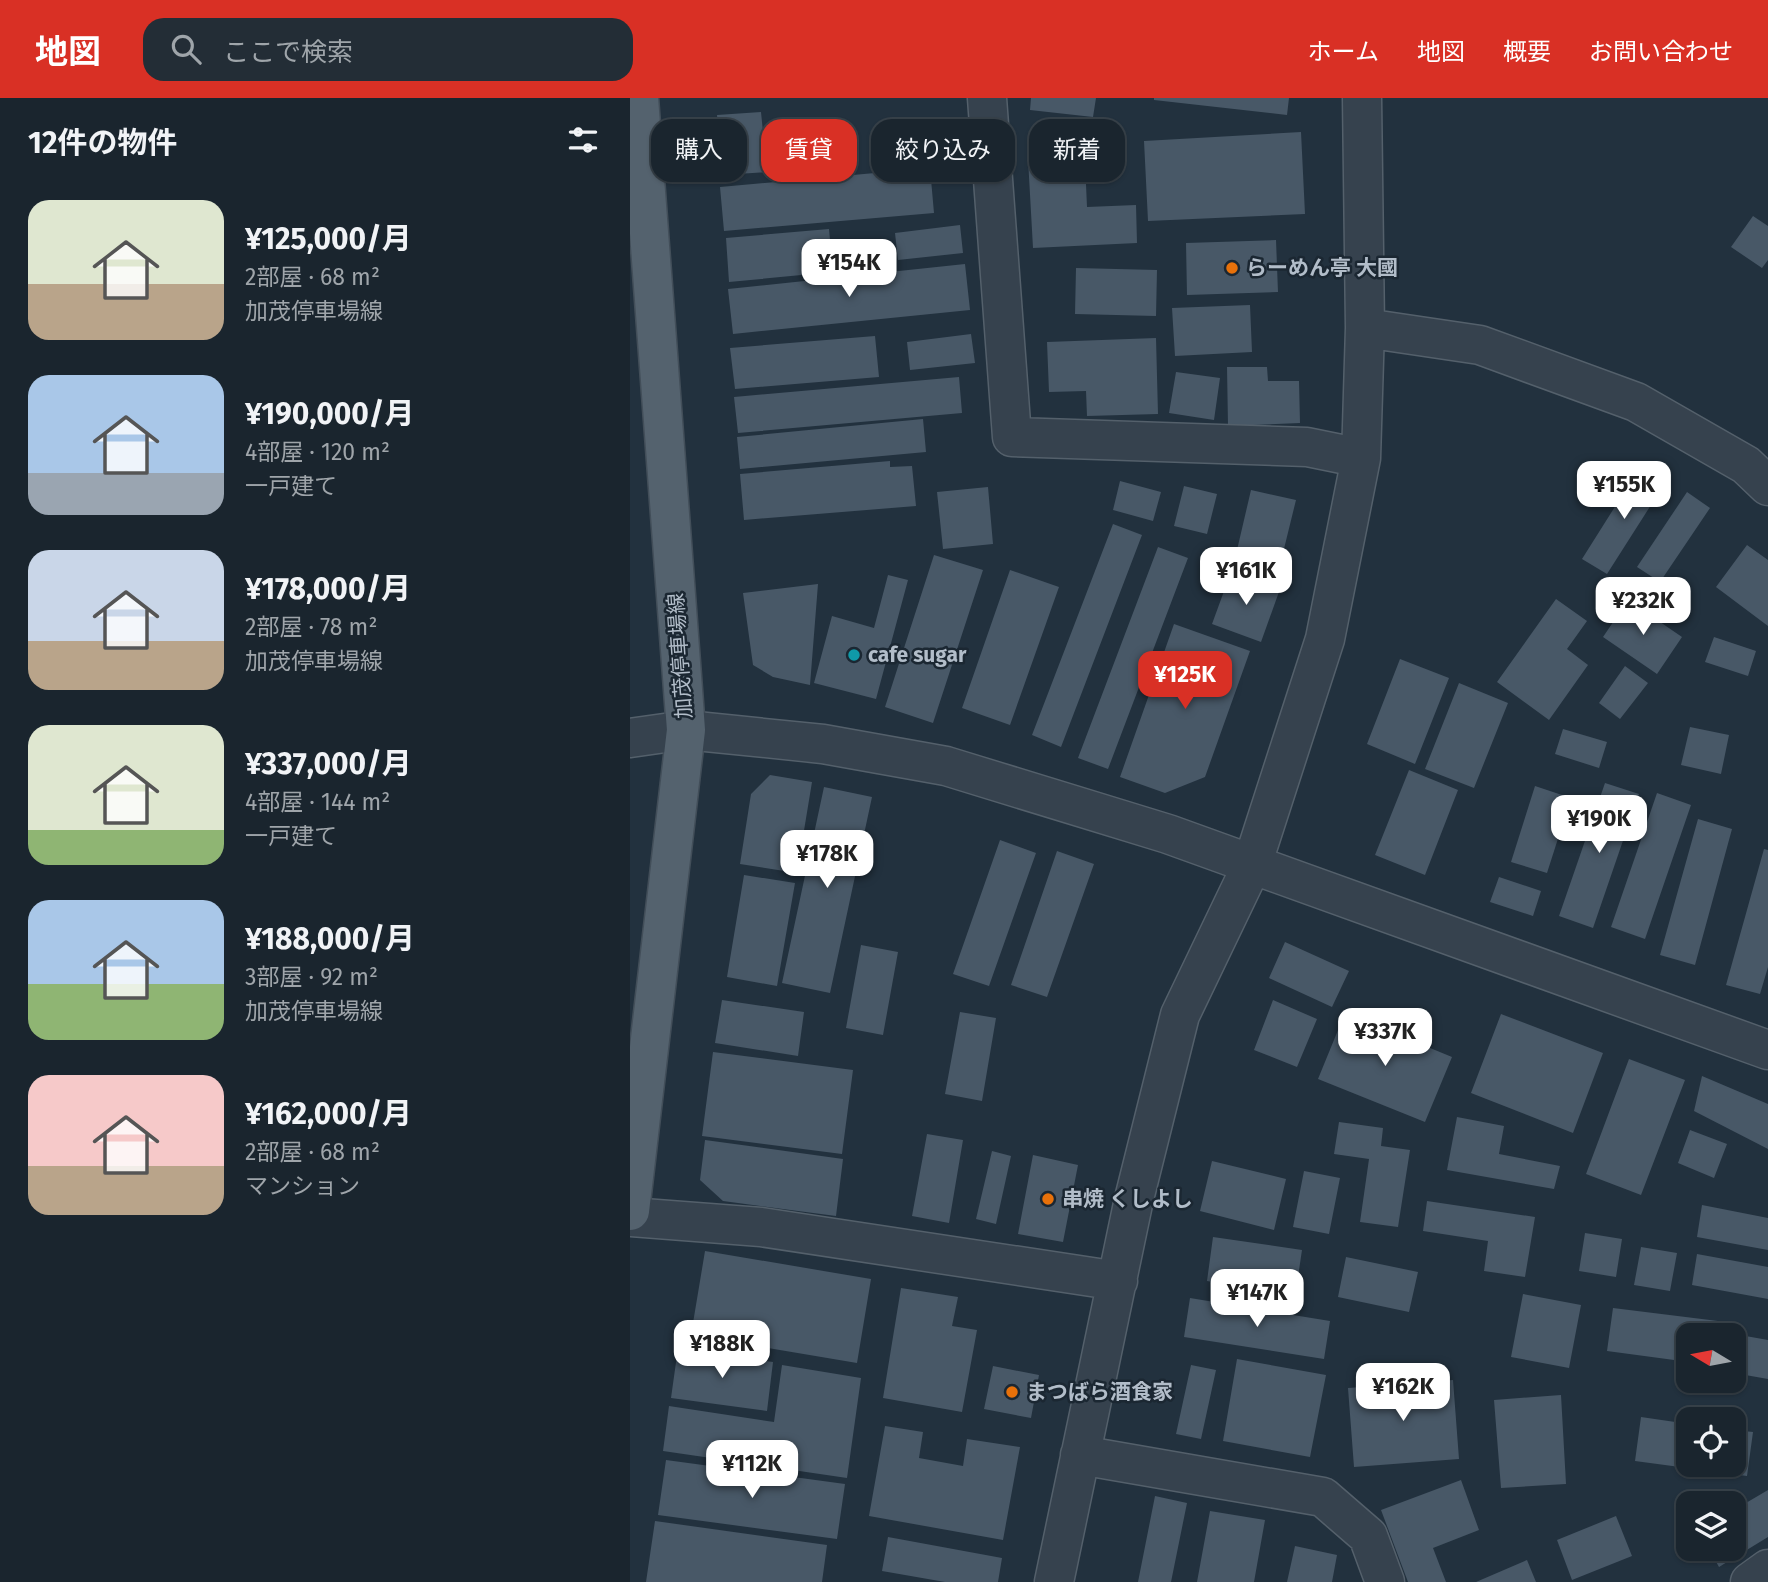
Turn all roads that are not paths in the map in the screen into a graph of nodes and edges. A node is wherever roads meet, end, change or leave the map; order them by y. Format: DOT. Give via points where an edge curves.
graph roads {
  1 [pos="639,98"];
  2 [pos="987,98"];
  3 [pos="1362,98"];
  4 [pos="1365,328"];
  5 [pos="1361,458"];
  6 [pos="1768,486"];
  7 [pos="686,730"];
  8 [pos="630,738"];
  9 [pos="1252,865"];
  10 [pos="1768,1050"];
  11 [pos="630,1214"];
  12 [pos="1118,1281"];
  13 [pos="1080,1455"];
  14 [pos="1768,1569"];
  15 [pos="1054,1582"];
  16 [pos="1385,1582"];
  17 [pos="1750,1582"];
  1 -- 7 [label="main road, 加茂停車場線"];
  2 -- 5 [label="street" via="1012,437 1307,447"];
  3 -- 4 [label="street"];
  4 -- 5 [label="street"];
  4 -- 6 [label="street" via="1480,345 1636,402 1746,466"];
  5 -- 9 [label="street" via="1325,639"];
  7 -- 8 [label="street"];
  7 -- 9 [label="street" via="823,744 946,766 1168,834"];
  7 -- 11 [label="main road, 加茂停車場線"];
  9 -- 10 [label="street"];
  9 -- 12 [label="street" via="1180,1015"];
  11 -- 12 [label="street" via="761,1227"];
  12 -- 13 [label="street"];
  13 -- 15 [label="street"];
  13 -- 16 [label="street" via="1323,1497 1368,1536"];
  14 -- 17 [label="street"];
}
